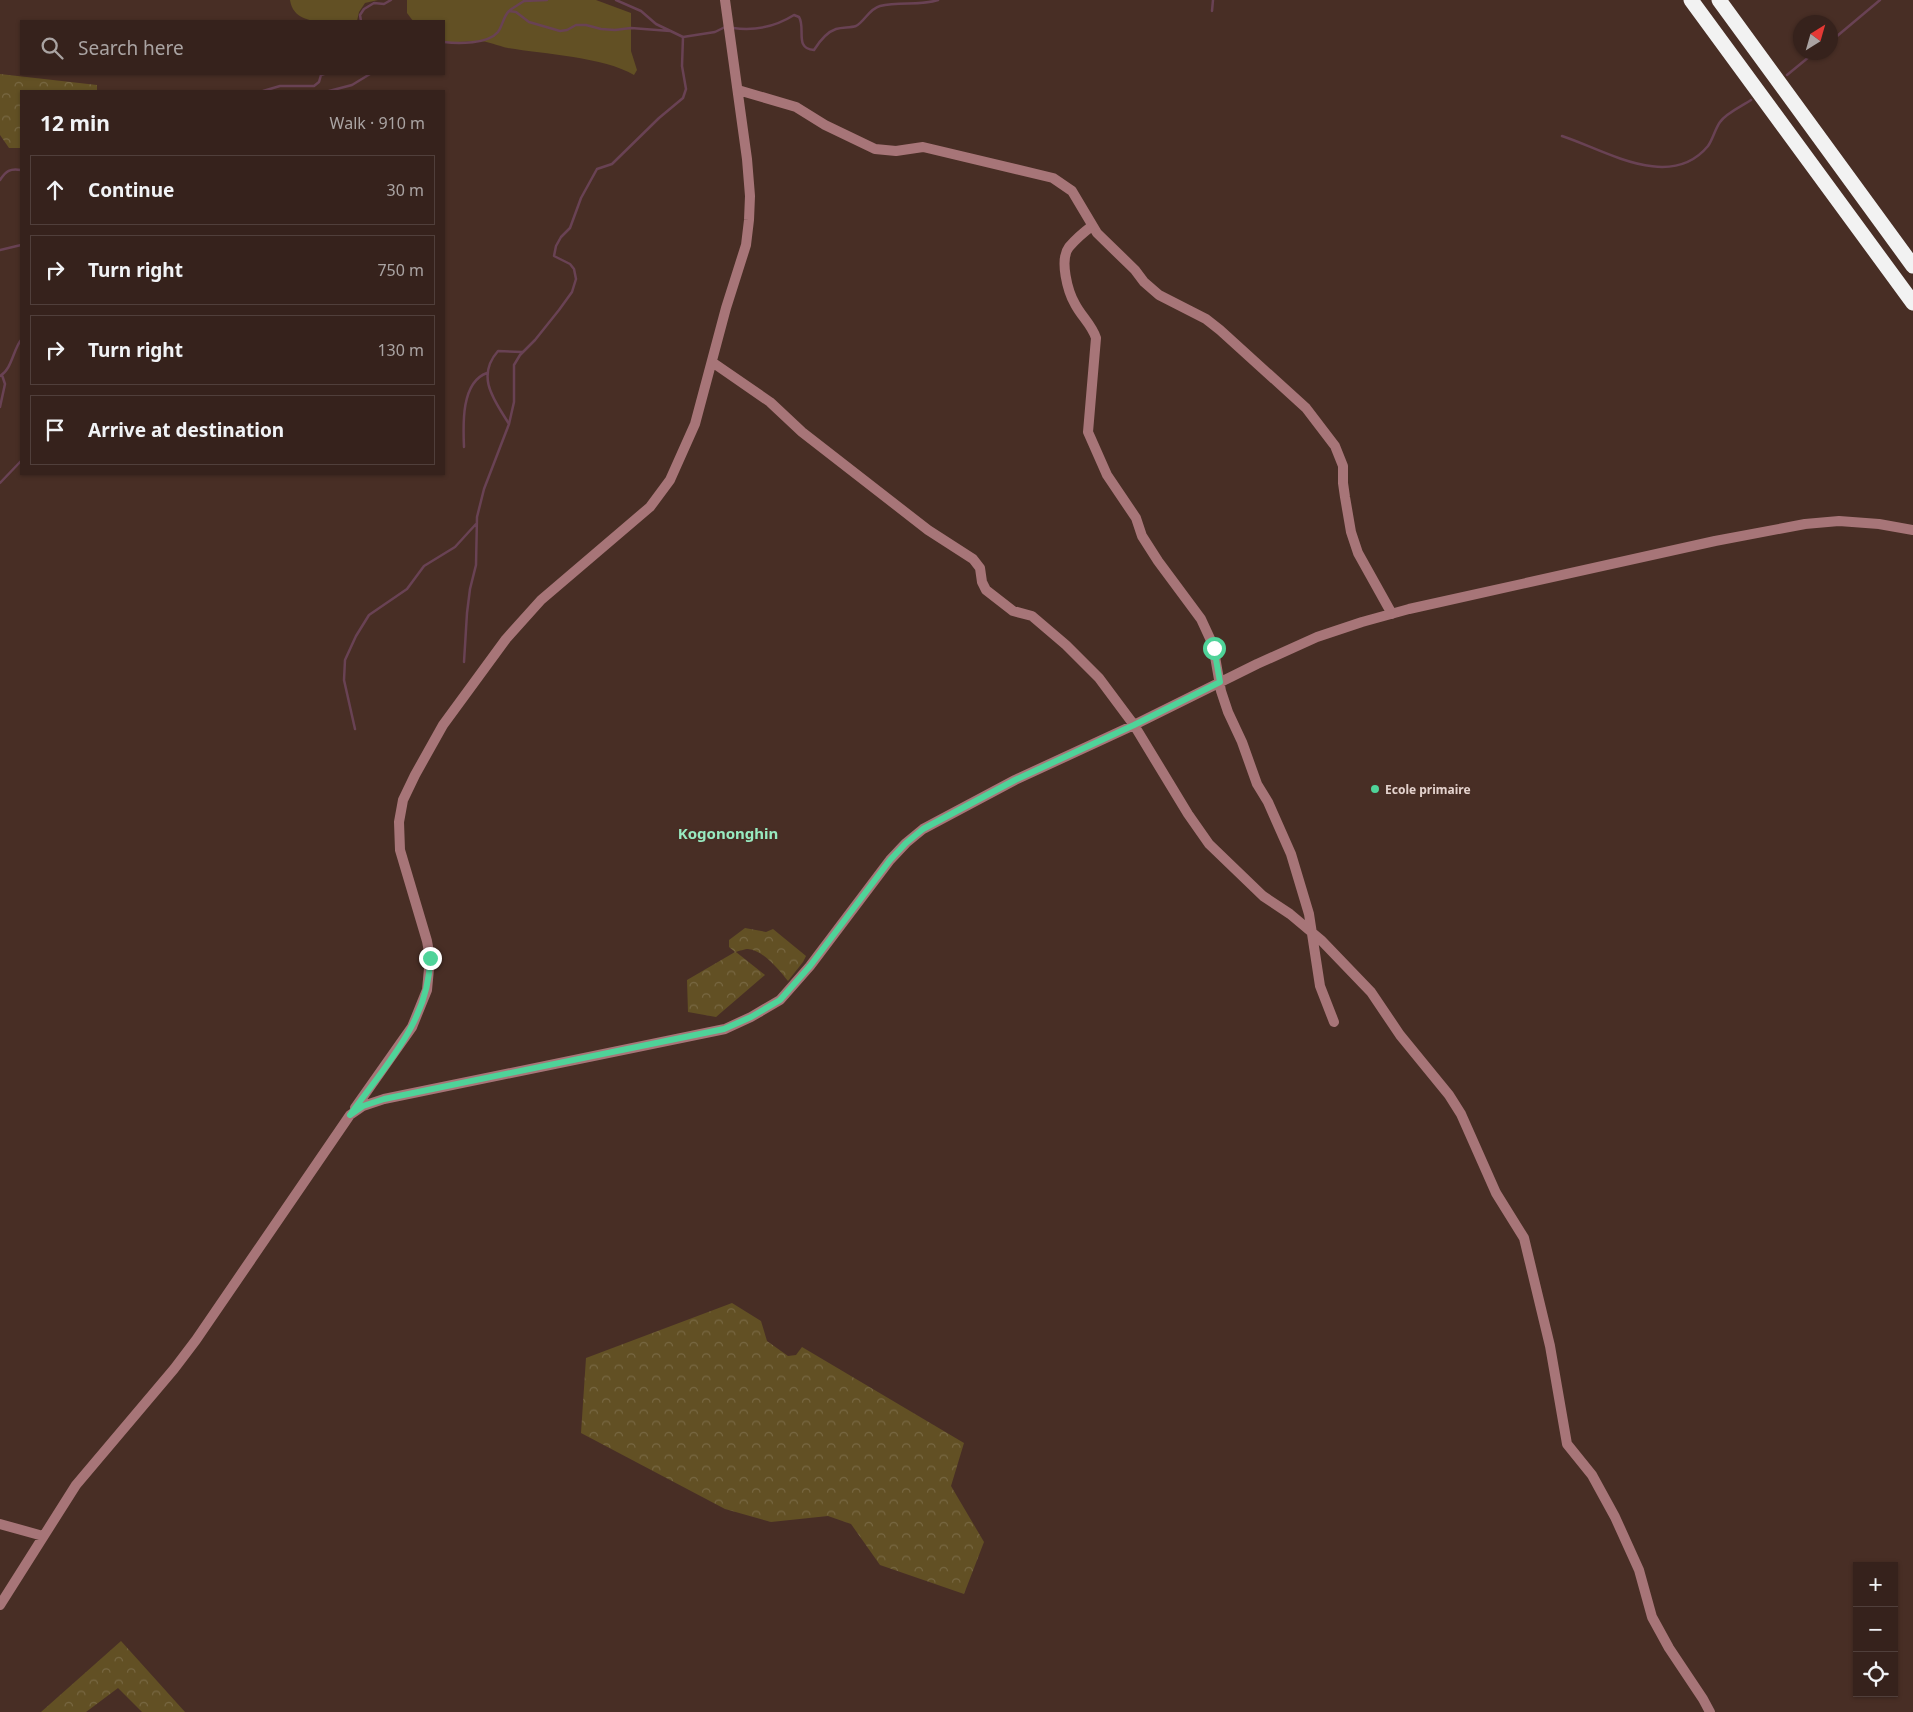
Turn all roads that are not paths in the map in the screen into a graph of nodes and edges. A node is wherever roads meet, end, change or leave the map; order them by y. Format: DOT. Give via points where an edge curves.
graph roads {
  1 [pos="725,0"];
  2 [pos="1691,0"];
  3 [pos="1719,0"];
  4 [pos="738,90"];
  5 [pos="1092,226"];
  6 [pos="1913,266"];
  7 [pos="1913,303"];
  8 [pos="712,362"];
  9 [pos="1913,530"];
  10 [pos="1392,614"];
  11 [pos="1220,682"];
  12 [pos="1134,725"];
  13 [pos="1312,933"];
  14 [pos="1334,1022"];
  15 [pos="350,1115"];
  16 [pos="0,1524"];
  17 [pos="43,1536"];
  18 [pos="0,1605"];
  19 [pos="1710,1712"];
  1 -- 4 [label="street"];
  2 -- 7 [label="highway"];
  3 -- 6 [label="highway"];
  4 -- 5 [label="street" via="796,107 875,149 896,151 923,147 1053,178 1072,191"];
  4 -- 8 [label="street" via="747,158 749,220 746,245"];
  5 -- 10 [label="street" via="1159,295 1206,319 1220,330 1318,422 1336,446 1343,466 1345,498 1358,553"];
  5 -- 11 [label="street" via="1068,249 1065,265 1075,305 1096,338 1088,432 1107,475 1136,518 1142,536 1201,619 1213,645"];
  8 -- 12 [label="street" via="770,402 802,432 928,530 973,559 980,568 986,590 1013,611 1032,616 1066,646 1099,678"];
  8 -- 15 [label="street" via="695,424 670,480 650,507 541,600 506,639 443,725 415,775 403,800 399,822 400,850 427,940 430,958 427,990 412,1027"];
  9 -- 10 [label="street" via="1839,521 1805,524 1715,541"];
  10 -- 11 [label="street" via="1317,636"];
  11 -- 12 [label="street"];
  11 -- 13 [label="street" via="1256,784 1268,802 1291,854 1310,914"];
  12 -- 13 [label="street" via="1209,844 1263,896"];
  12 -- 15 [label="street" via="1015,780 923,829 890,860 786,994 751,1017 724,1029 384,1099 363,1106"];
  13 -- 14 [label="street" via="1320,986"];
  13 -- 19 [label="street" via="1371,992 1461,1114 1496,1193 1524,1238 1550,1346 1567,1444 1592,1475 1615,1517 1639,1570 1652,1617"];
  15 -- 17 [label="street" via="196,1340 76,1485"];
  16 -- 17 [label="street"];
  17 -- 18 [label="street"];
}
